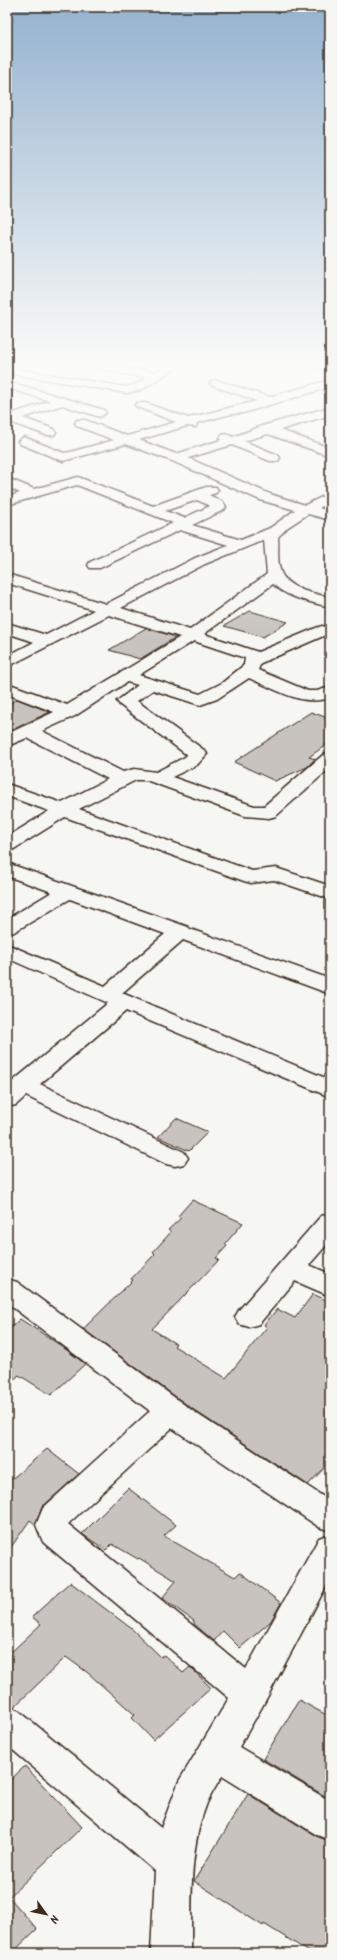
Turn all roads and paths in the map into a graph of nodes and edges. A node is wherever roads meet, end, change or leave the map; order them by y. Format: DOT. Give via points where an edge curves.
graph roads {
  1 [pos="172,456"];
  2 [pos="181,456"];
  3 [pos="270,456"];
  4 [pos="176,458"];
  5 [pos="274,458"];
  6 [pos="7,482"];
  7 [pos="233,482"];
  8 [pos="33,494"];
  9 [pos="198,495"];
  10 [pos="330,497"];
  11 [pos="7,501"];
  12 [pos="308,509"];
  13 [pos="152,511"];
  14 [pos="330,516"];
  15 [pos="182,524"];
  16 [pos="275,531"];
  17 [pos="241,544"];
  18 [pos="95,565"];
  19 [pos="274,576"];
  20 [pos="7,578"];
  21 [pos="330,602"];
  22 [pos="108,609"];
  23 [pos="7,628"];
  24 [pos="322,631"];
  25 [pos="190,635"];
  26 [pos="48,641"];
  27 [pos="7,662"];
  28 [pos="251,666"];
  29 [pos="125,676"];
  30 [pos="151,684"];
  31 [pos="7,688"];
  32 [pos="330,692"];
  33 [pos="69,712"];
  34 [pos="29,732"];
  35 [pos="7,741"];
  36 [pos="330,758"];
  37 [pos="158,778"];
  38 [pos="122,779"];
  39 [pos="7,790"];
  40 [pos="64,810"];
  41 [pos="7,845"];
  42 [pos="7,869"];
  43 [pos="68,891"];
  44 [pos="330,893"];
  45 [pos="7,928"];
  46 [pos="181,931"];
  47 [pos="7,950"];
  48 [pos="330,987"];
  49 [pos="115,999"];
  50 [pos="330,1089"];
  51 [pos="15,1092"];
  52 [pos="175,1158"];
  53 [pos="330,1224"];
  54 [pos="291,1268"];
  55 [pos="330,1286"];
  56 [pos="7,1289"];
  57 [pos="249,1317"];
  58 [pos="172,1410"];
  59 [pos="330,1518"];
  60 [pos="330,1548"];
  61 [pos="251,1694"];
  62 [pos="7,1723"];
  63 [pos="216,1753"];
  64 [pos="330,1822"];
  65 [pos="174,1863"];
  66 [pos="171,1953"];
  1 -- 4 [label="street"];
  2 -- 4 [label="street"];
  3 -- 5 [label="street"];
  4 -- 7 [label="street"];
  6 -- 8 [label="street"];
  7 -- 9 [label="street"];
  7 -- 12 [label="street" via="265,497"];
  8 -- 11 [label="street"];
  8 -- 13 [label="street" via="78,481"];
  9 -- 13 [label="street"];
  9 -- 15 [label="street" via="219,507"];
  10 -- 12 [label="street"];
  12 -- 14 [label="street"];
  12 -- 16 [label="street"];
  13 -- 15 [label="street"];
  15 -- 17 [label="street"];
  15 -- 18 [label="street"];
  16 -- 17 [label="street"];
  16 -- 19 [label="street" via="271,536"];
  17 -- 22 [label="street" via="200,561"];
  19 -- 21 [label="street" via="279,582 298,593"];
  19 -- 25 [label="street"];
  20 -- 22 [label="street"];
  22 -- 25 [label="street"];
  22 -- 26 [label="street"];
  23 -- 26 [label="street"];
  24 -- 28 [label="street"];
  25 -- 28 [label="street" via="252,655"];
  25 -- 29 [label="street" via="180,644"];
  26 -- 27 [label="street"];
  28 -- 30 [label="street" via="209,698 200,700"];
  28 -- 32 [label="street" via="306,696"];
  29 -- 30 [label="street"];
  29 -- 33 [label="street"];
  30 -- 37 [label="street" via="126,701 198,754 191,761"];
  31 -- 33 [label="street"];
  33 -- 34 [label="street"];
  34 -- 35 [label="street"];
  34 -- 38 [label="street"];
  36 -- 37 [label="street" via="269,812 262,813 252,812"];
  37 -- 38 [label="street" via="142,774"];
  38 -- 40 [label="street"];
  39 -- 40 [label="street"];
  40 -- 41 [label="street"];
  40 -- 44 [label="street" via="248,876 276,874"];
  42 -- 43 [label="street"];
  43 -- 45 [label="street"];
  43 -- 46 [label="street"];
  46 -- 48 [label="street"];
  46 -- 49 [label="street"];
  47 -- 49 [label="street"];
  49 -- 50 [label="street"];
  49 -- 51 [label="street"];
  51 -- 52 [label="street"];
  53 -- 54 [label="street"];
  54 -- 55 [label="street"];
  54 -- 57 [label="street"];
  56 -- 58 [label="street"];
  58 -- 59 [label="street"];
  58 -- 61 [label="street" via="54,1517 54,1532"];
  60 -- 61 [label="street"];
  61 -- 63 [label="street"];
  62 -- 65 [label="street"];
  63 -- 64 [label="street"];
  63 -- 65 [label="street" via="192,1794 180,1828"];
  65 -- 66 [label="street"];
}
